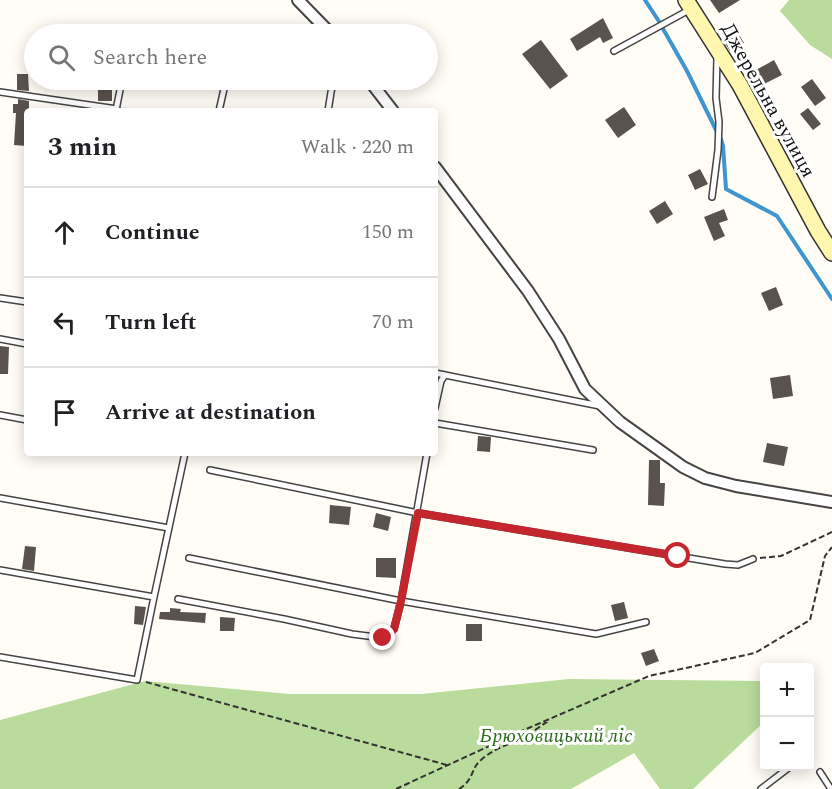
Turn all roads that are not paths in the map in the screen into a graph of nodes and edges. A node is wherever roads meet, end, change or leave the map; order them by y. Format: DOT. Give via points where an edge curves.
graph roads {
  1 [pos="298,0"];
  2 [pos="689,4"];
  3 [pos="321,24"];
  4 [pos="718,50"];
  5 [pos="614,51"];
  6 [pos="120,90"];
  7 [pos="224,90"];
  8 [pos="331,90"];
  9 [pos="377,90"];
  10 [pos="0,92"];
  11 [pos="104,108"];
  12 [pos="117,108"];
  13 [pos="220,108"];
  14 [pos="328,108"];
  15 [pos="391,108"];
  16 [pos="438,171"];
  17 [pos="712,197"];
  18 [pos="832,253"];
  19 [pos="0,298"];
  20 [pos="24,302"];
  21 [pos="0,339"];
  22 [pos="24,343"];
  23 [pos="438,374"];
  24 [pos="445,375"];
  25 [pos="438,394"];
  26 [pos="602,406"];
  27 [pos="0,415"];
  28 [pos="24,419"];
  29 [pos="438,424"];
  30 [pos="594,450"];
  31 [pos="184,456"];
  32 [pos="427,456"];
  33 [pos="210,470"];
  34 [pos="0,498"];
  35 [pos="832,502"];
  36 [pos="418,513"];
  37 [pos="169,528"];
  38 [pos="189,558"];
  39 [pos="753,559"];
  40 [pos="0,570"];
  41 [pos="154,597"];
  42 [pos="178,599"];
  43 [pos="401,601"];
  44 [pos="646,622"];
  45 [pos="0,657"];
  46 [pos="784,771"];
  47 [pos="820,771"];
  48 [pos="761,789"];
  49 [pos="831,789"];
  1 -- 3 [label="street"];
  2 -- 4 [label="street, Джерельна вулиця"];
  2 -- 5 [label="lane"];
  4 -- 17 [label="lane" via="719,122"];
  4 -- 18 [label="street, Джерельна вулиця"];
  6 -- 12 [label="lane"];
  7 -- 13 [label="lane"];
  8 -- 14 [label="lane"];
  9 -- 15 [label="street"];
  10 -- 11 [label="lane"];
  16 -- 26 [label="street" via="528,291 585,389"];
  19 -- 20 [label="lane"];
  21 -- 22 [label="lane"];
  23 -- 24 [label="lane"];
  24 -- 25 [label="lane"];
  24 -- 26 [label="lane"];
  26 -- 35 [label="street" via="683,467 705,478"];
  27 -- 28 [label="lane"];
  29 -- 30 [label="lane"];
  31 -- 37 [label="lane"];
  32 -- 36 [label="lane"];
  33 -- 36 [label="lane"];
  34 -- 37 [label="lane"];
  36 -- 39 [label="lane" via="738,566"];
  36 -- 43 [label="lane"];
  37 -- 41 [label="lane"];
  38 -- 43 [label="lane"];
  40 -- 41 [label="lane"];
  41 -- 45 [label="lane" via="137,680"];
  42 -- 43 [label="lane" via="383,638 394,629"];
  43 -- 44 [label="lane" via="596,634"];
  46 -- 48 [label="lane"];
  47 -- 49 [label="lane"];
}
